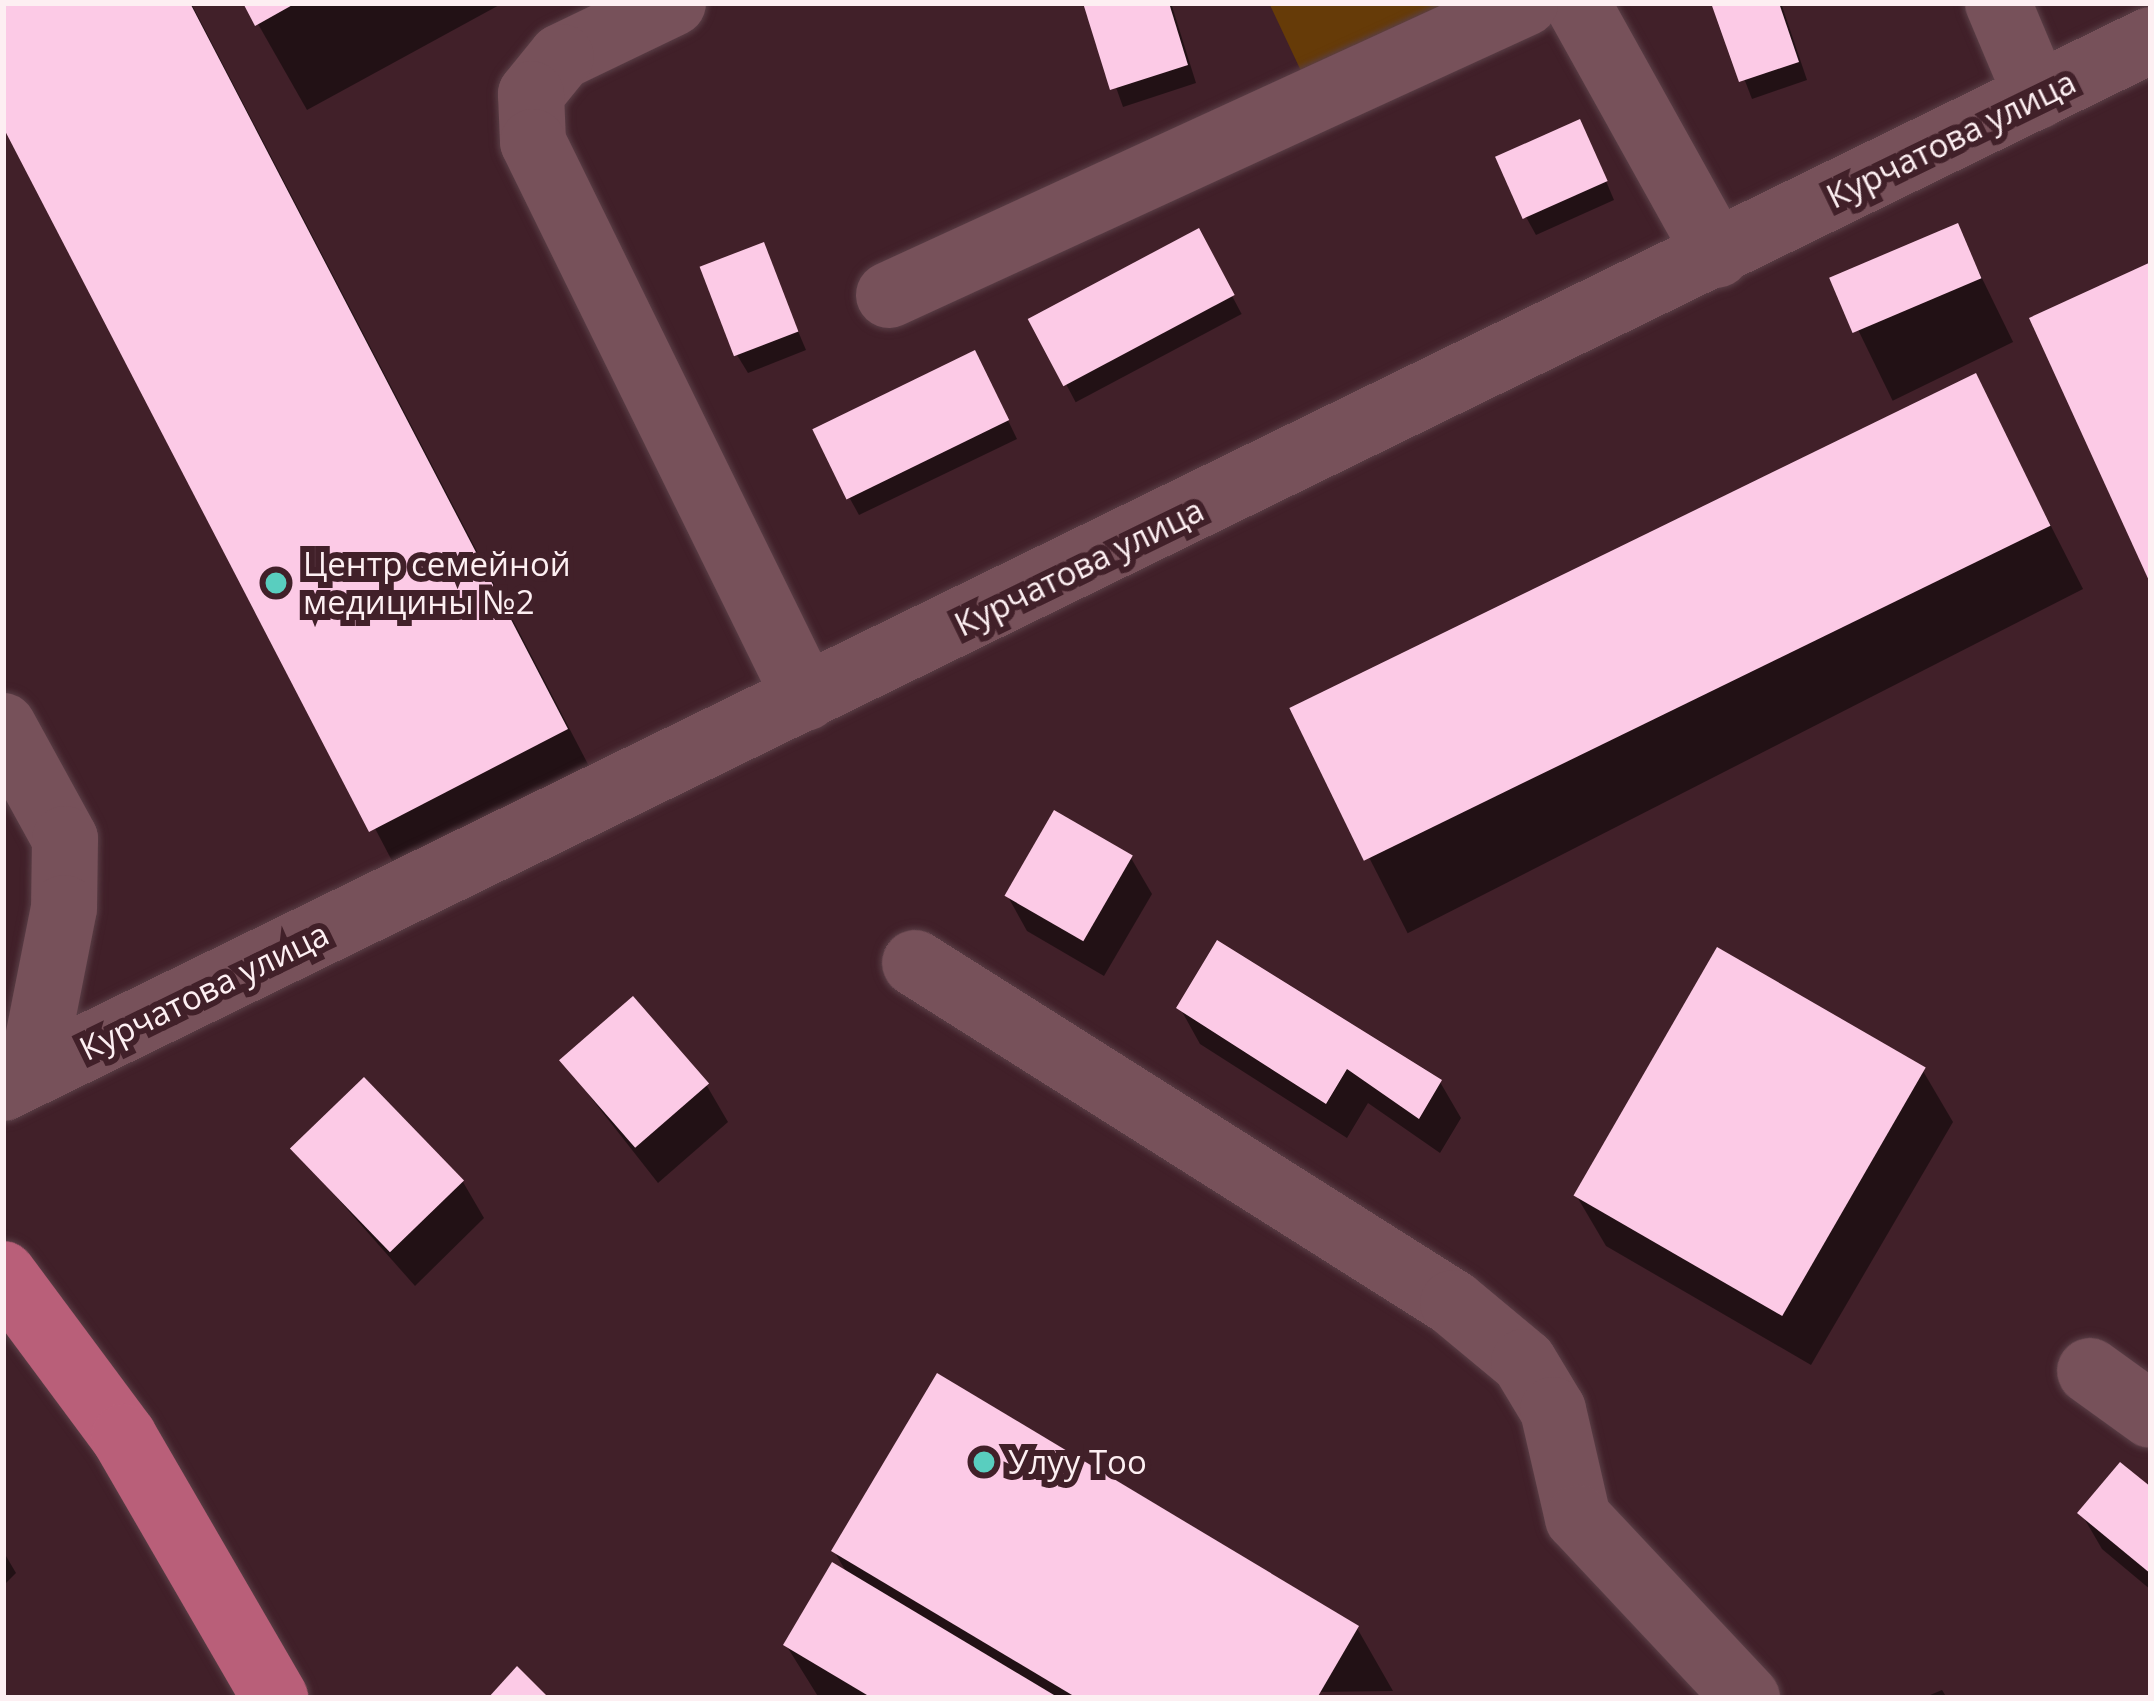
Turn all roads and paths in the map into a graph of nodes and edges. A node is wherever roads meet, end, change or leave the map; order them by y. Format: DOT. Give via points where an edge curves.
graph roads {
  1 [pos="673,3"];
  2 [pos="1525,3"];
  3 [pos="1577,3"];
  4 [pos="1998,3"];
  5 [pos="2151,40"];
  6 [pos="2037,96"];
  7 [pos="1717,255"];
  8 [pos="889,296"];
  9 [pos="806,698"];
  10 [pos="3,726"];
  11 [pos="915,963"];
  12 [pos="17,1081"];
  13 [pos="3,1274"];
  14 [pos="2090,1371"];
  15 [pos="2151,1414"];
  16 [pos="275,1698"];
  17 [pos="1747,1698"];
  1 -- 9 [label="street" via="561,57 531,94 533,142"];
  2 -- 8 [label="street"];
  3 -- 7 [label="street"];
  4 -- 6 [label="street"];
  5 -- 6 [label="street, Курчатова улица"];
  6 -- 7 [label="street, Курчатова улица"];
  7 -- 9 [label="street, Курчатова улица"];
  9 -- 12 [label="street, Курчатова улица"];
  10 -- 12 [label="street" via="65,839"];
  11 -- 17 [label="street" via="1453,1303 1524,1362 1552,1410 1578,1518"];
  13 -- 16 [label="main road" via="124,1437"];
  14 -- 15 [label="street"];
}
